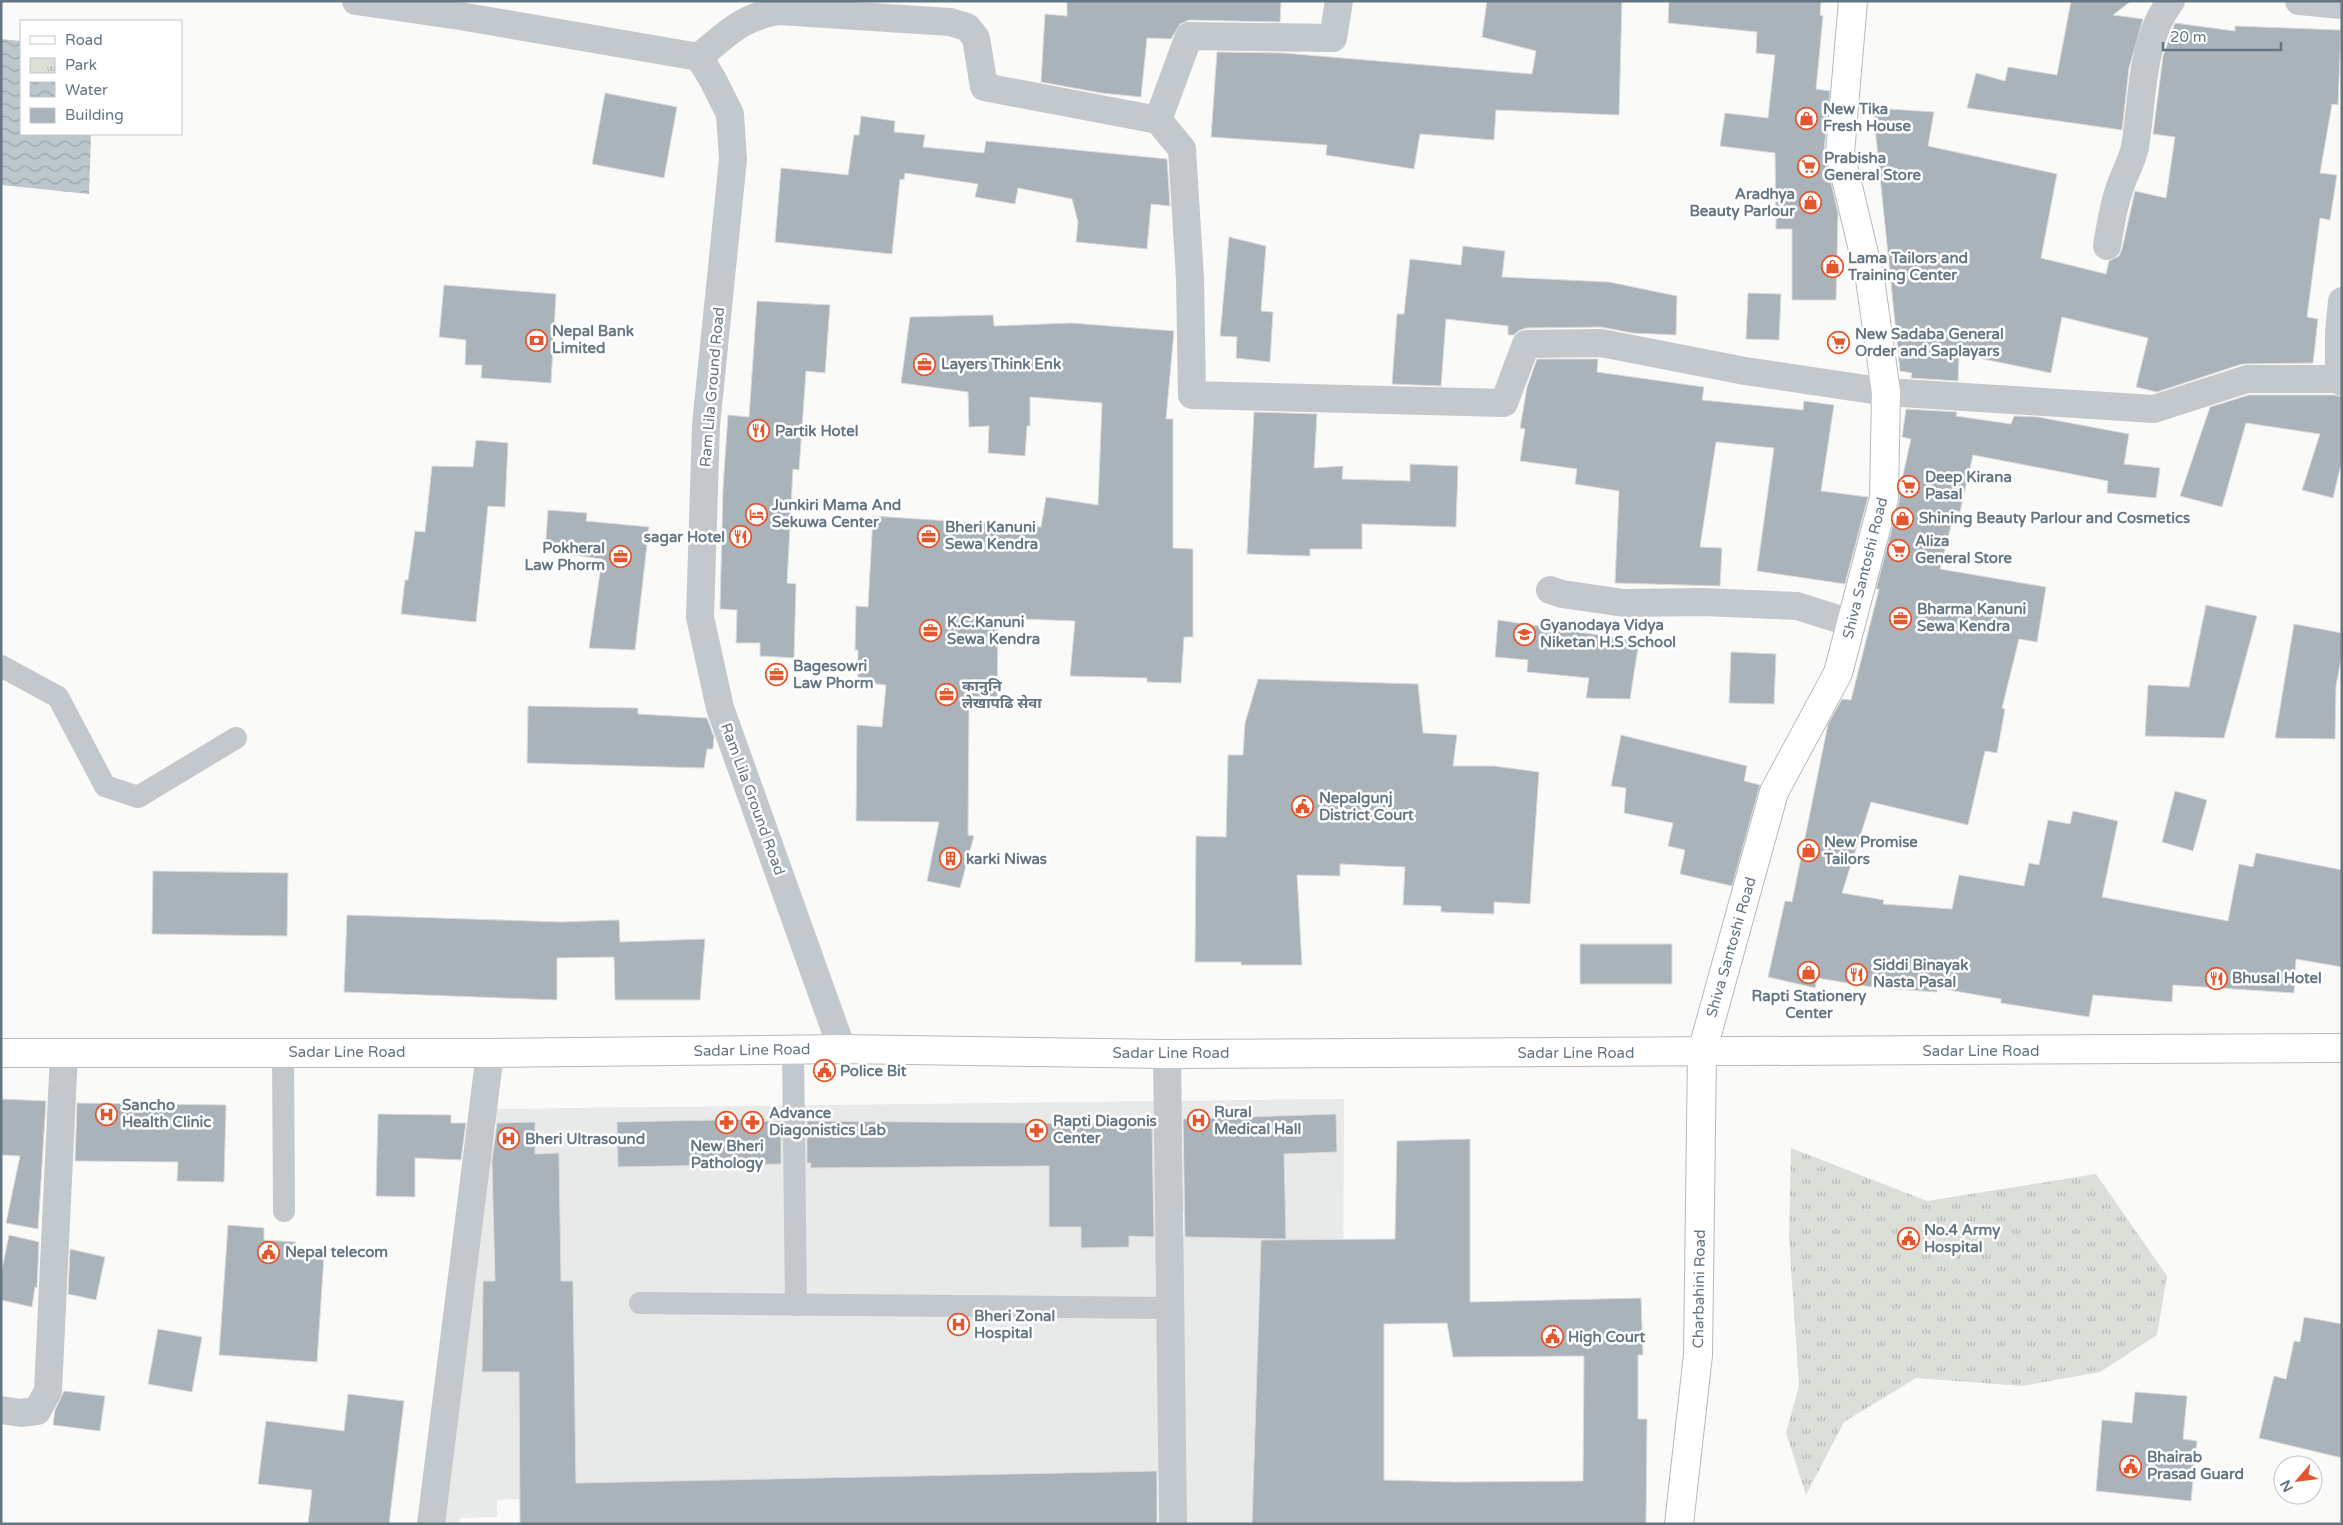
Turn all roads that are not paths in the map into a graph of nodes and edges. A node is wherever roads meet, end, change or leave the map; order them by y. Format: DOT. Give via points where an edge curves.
graph roads {
  1 [pos="356,1"];
  2 [pos="1339,1"];
  3 [pos="1853,1"];
  4 [pos="2171,1"];
  5 [pos="2299,1"];
  6 [pos="2342,5"];
  7 [pos="430,6"];
  8 [pos="699,57"];
  9 [pos="1158,120"];
  10 [pos="2107,246"];
  11 [pos="2342,301"];
  12 [pos="2340,381"];
  13 [pos="1886,392"];
  14 [pos="1550,590"];
  15 [pos="1852,623"];
  16 [pos="1,666"];
  17 [pos="236,738"];
  18 [pos="2342,1048"];
  19 [pos="842,1049"];
  20 [pos="793,1050"];
  21 [pos="283,1052"];
  22 [pos="1702,1052"];
  23 [pos="1,1053"];
  24 [pos="64,1053"];
  25 [pos="490,1053"];
  26 [pos="1167,1054"];
  27 [pos="284,1211"];
  28 [pos="640,1303"];
  29 [pos="796,1305"];
  30 [pos="1170,1308"];
  31 [pos="1,1410"];
  32 [pos="431,1524"];
  33 [pos="1173,1524"];
  34 [pos="1679,1524"];
  1 -- 7 [label="street"];
  2 -- 9 [label="street" via="1333,38 1189,36"];
  3 -- 13 [label="main road, Shiva Santoshi Road" via="1840,153 1870,279"];
  4 -- 10 [label="street" via="2161,14 2152,44 2144,75 2134,149 2119,190"];
  5 -- 6 [label="street"];
  7 -- 8 [label="street"];
  8 -- 9 [label="street" via="742,22 758,14 779,11 950,22 967,27 976,38 984,87"];
  8 -- 19 [label="street, Ram Lila Ground Road" via="730,114 733,159 706,425 700,617 720,708"];
  9 -- 13 [label="street" via="1182,149 1190,279 1192,395 1504,403 1526,344 1601,343 1746,371"];
  11 -- 12 [label="street"];
  12 -- 13 [label="street" via="2247,379 2154,408"];
  13 -- 15 [label="main road, Shiva Santoshi Road" via="1884,498"];
  14 -- 15 [label="street" via="1624,603 1796,606"];
  15 -- 22 [label="main road, Shiva Santoshi Road" via="1838,673 1774,792"];
  16 -- 17 [label="lane" via="58,697 105,786 138,797"];
  18 -- 22 [label="main road, Sadar Line Road"];
  19 -- 20 [label="main road, Sadar Line Road"];
  19 -- 26 [label="main road, Sadar Line Road"];
  20 -- 25 [label="main road, Sadar Line Road"];
  20 -- 29 [label="lane"];
  21 -- 24 [label="main road, Sadar Line Road"];
  21 -- 25 [label="main road, Sadar Line Road"];
  21 -- 27 [label="lane"];
  22 -- 26 [label="main road, Sadar Line Road"];
  22 -- 34 [label="main road, Charbahini Road" via="1698,1355"];
  23 -- 24 [label="main road, Sadar Line Road"];
  24 -- 31 [label="street" via="48,1391 37,1411"];
  25 -- 32 [label="street"];
  26 -- 30 [label="street"];
  28 -- 29 [label="lane"];
  29 -- 30 [label="lane"];
  30 -- 33 [label="street"];
}
